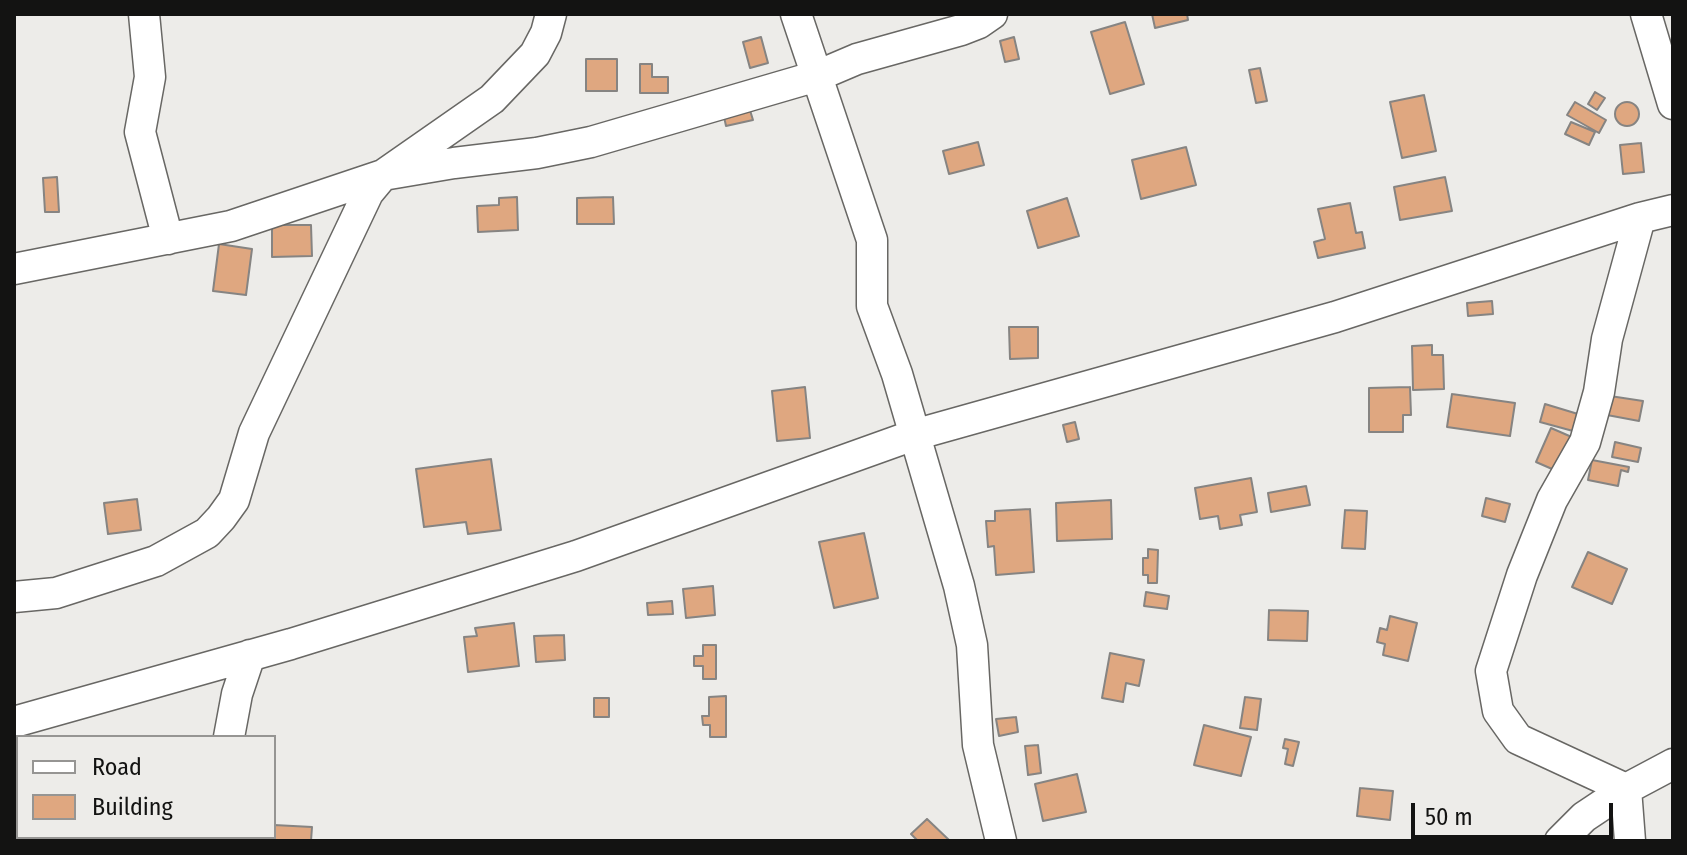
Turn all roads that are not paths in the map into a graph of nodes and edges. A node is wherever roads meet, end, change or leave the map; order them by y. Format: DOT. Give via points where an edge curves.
graph roads {
  1 [pos="144,14"];
  2 [pos="551,14"];
  3 [pos="796,14"];
  4 [pos="992,14"];
  5 [pos="1646,14"];
  6 [pos="817,76"];
  7 [pos="1673,104"];
  8 [pos="383,175"];
  9 [pos="1673,210"];
  10 [pos="1640,218"];
  11 [pos="168,239"];
  12 [pos="14,269"];
  13 [pos="914,435"];
  14 [pos="14,597"];
  15 [pos="250,655"];
  16 [pos="14,722"];
  17 [pos="229,735"];
  18 [pos="1673,764"];
  19 [pos="1626,789"];
  20 [pos="1001,841"];
  21 [pos="1560,841"];
  22 [pos="1630,841"];
  1 -- 11 [label="street" via="150,77 140,132"];
  2 -- 8 [label="street" via="535,54 492,99"];
  3 -- 6 [label="street"];
  4 -- 6 [label="street" via="979,23"];
  5 -- 7 [label="street"];
  6 -- 8 [label="street" via="591,142"];
  6 -- 13 [label="street" via="872,240 872,306"];
  8 -- 11 [label="street" via="231,226"];
  8 -- 14 [label="street" via="345,239 258,424 234,500 221,518 207,533 156,561 56,593"];
  9 -- 10 [label="street"];
  10 -- 13 [label="street" via="1335,317"];
  10 -- 19 [label="street" via="1585,442 1547,512 1491,671 1498,711 1518,739"];
  11 -- 12 [label="street"];
  13 -- 15 [label="street" via="576,556"];
  13 -- 20 [label="street" via="972,645 978,745"];
  15 -- 16 [label="street"];
  15 -- 17 [label="street"];
  18 -- 19 [label="street"];
  19 -- 21 [label="street"];
  19 -- 22 [label="street"];
}
